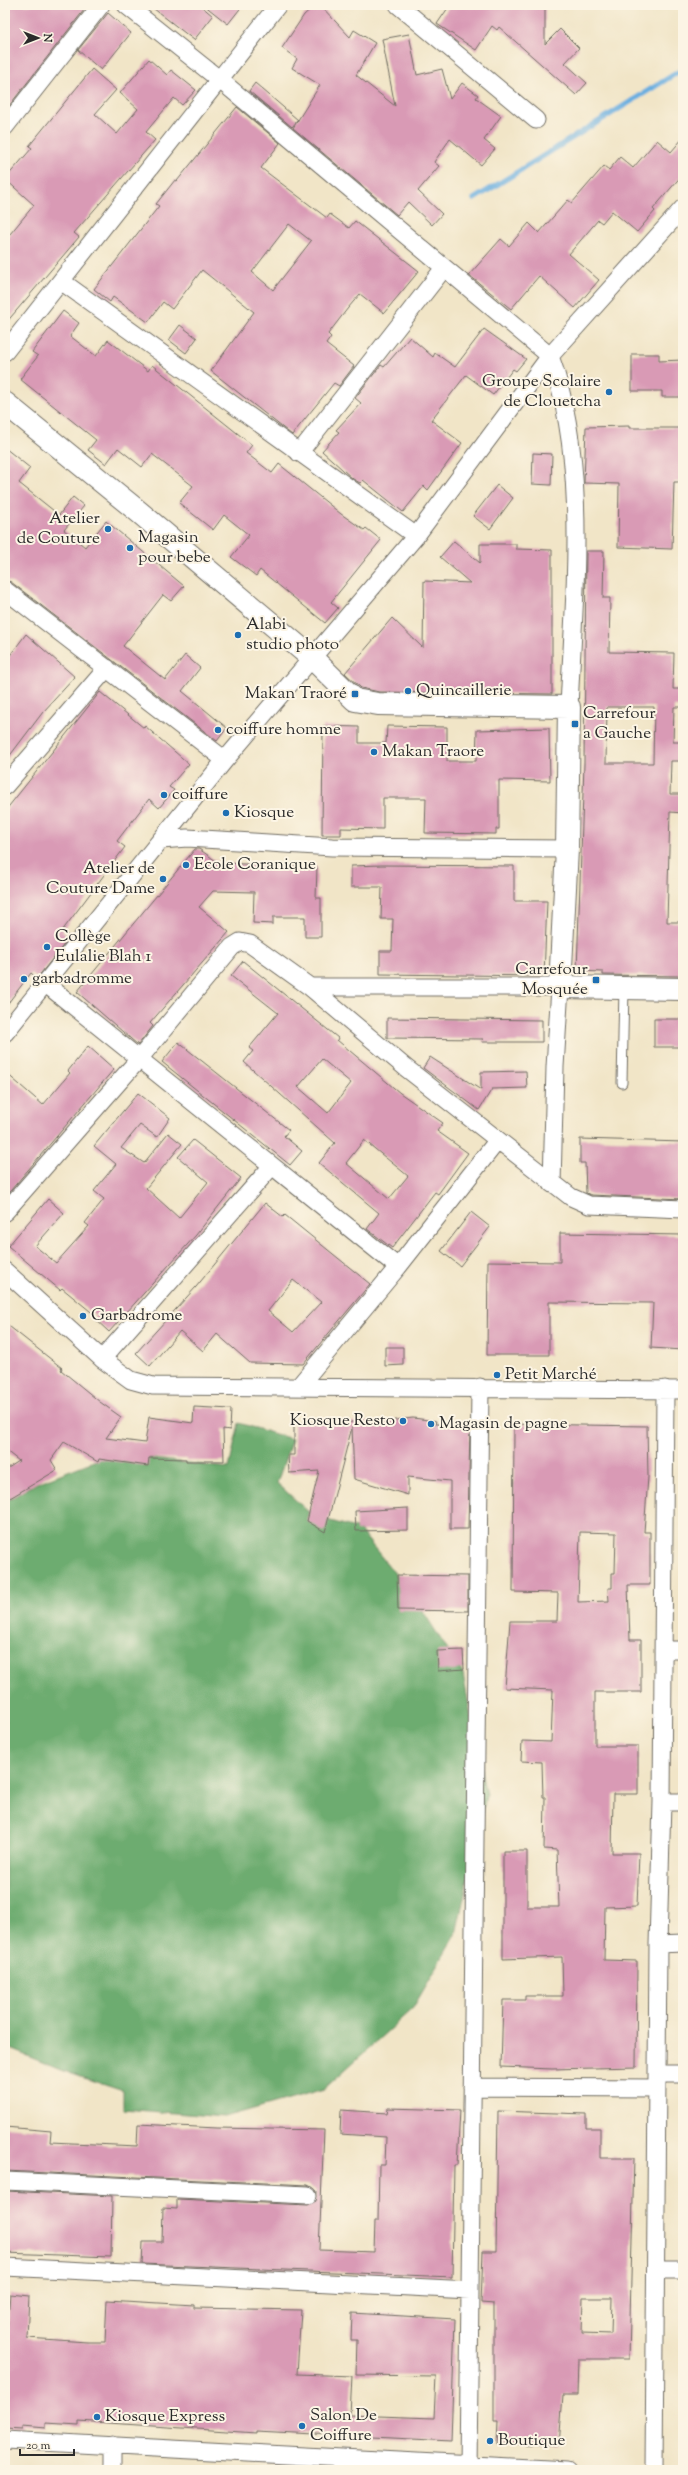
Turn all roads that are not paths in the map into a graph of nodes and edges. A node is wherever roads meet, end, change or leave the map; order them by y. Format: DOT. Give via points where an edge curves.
graph roads {
  1 [pos="101,5"];
  2 [pos="126,5"];
  3 [pos="278,5"];
  4 [pos="398,5"];
  5 [pos="220,80"];
  6 [pos="536,120"];
  7 [pos="5,127"];
  8 [pos="683,208"];
  9 [pos="444,268"];
  10 [pos="61,281"];
  11 [pos="5,352"];
  12 [pos="550,356"];
  13 [pos="5,403"];
  14 [pos="299,453"];
  15 [pos="416,536"];
  16 [pos="5,590"];
  17 [pos="312,658"];
  18 [pos="106,668"];
  19 [pos="569,707"];
  20 [pos="225,760"];
  21 [pos="5,786"];
  22 [pos="161,840"];
  23 [pos="567,849"];
  24 [pos="46,984"];
  25 [pos="310,987"];
  26 [pos="560,987"];
  27 [pos="624,988"];
  28 [pos="683,988"];
  29 [pos="5,1033"];
  30 [pos="139,1059"];
  31 [pos="622,1083"];
  32 [pos="498,1140"];
  33 [pos="272,1166"];
  34 [pos="552,1184"];
  35 [pos="683,1209"];
  36 [pos="5,1212"];
  37 [pos="398,1267"];
  38 [pos="5,1271"];
  39 [pos="102,1359"];
  40 [pos="299,1386"];
  41 [pos="480,1387"];
  42 [pos="665,1389"];
  43 [pos="683,1390"];
  44 [pos="663,1650"];
  45 [pos="683,1650"];
  46 [pos="662,1802"];
  47 [pos="683,1802"];
  48 [pos="683,1943"];
  49 [pos="658,1944"];
  50 [pos="683,2074"];
  51 [pos="657,2081"];
  52 [pos="472,2087"];
  53 [pos="5,2181"];
  54 [pos="308,2195"];
  55 [pos="5,2267"];
  56 [pos="657,2270"];
  57 [pos="683,2270"];
  58 [pos="470,2290"];
  59 [pos="5,2440"];
  60 [pos="112,2445"];
  61 [pos="468,2467"];
  62 [pos="112,2470"];
  63 [pos="567,2470"];
  64 [pos="654,2470"];
  1 -- 7 [label="street"];
  2 -- 5 [label="street"];
  3 -- 5 [label="street"];
  4 -- 6 [label="street"];
  5 -- 9 [label="street"];
  5 -- 10 [label="street"];
  8 -- 12 [label="street"];
  9 -- 12 [label="street"];
  9 -- 14 [label="street"];
  10 -- 11 [label="street"];
  10 -- 14 [label="street"];
  12 -- 15 [label="street"];
  12 -- 19 [label="street" via="559,382 573,447 575,564"];
  13 -- 17 [label="street"];
  14 -- 15 [label="street"];
  15 -- 17 [label="street"];
  16 -- 18 [label="street"];
  17 -- 19 [label="street" via="355,700 378,704"];
  17 -- 20 [label="street"];
  18 -- 20 [label="street"];
  18 -- 21 [label="street"];
  19 -- 23 [label="street"];
  20 -- 22 [label="street"];
  22 -- 23 [label="street" via="187,838 332,847"];
  22 -- 24 [label="street"];
  23 -- 26 [label="street"];
  24 -- 29 [label="street"];
  24 -- 30 [label="street"];
  25 -- 26 [label="street"];
  25 -- 30 [label="street" via="250,944 240,942 232,947"];
  25 -- 32 [label="street" via="364,1034"];
  26 -- 27 [label="street"];
  26 -- 34 [label="street"];
  27 -- 28 [label="street"];
  27 -- 31 [label="lane"];
  30 -- 33 [label="street"];
  30 -- 36 [label="street"];
  32 -- 34 [label="street"];
  32 -- 37 [label="street"];
  33 -- 37 [label="street"];
  33 -- 39 [label="street"];
  34 -- 35 [label="street" via="589,1205"];
  37 -- 40 [label="street"];
  38 -- 39 [label="street"];
  39 -- 40 [label="street" via="131,1380 153,1386"];
  40 -- 41 [label="street"];
  41 -- 42 [label="street"];
  41 -- 52 [label="street"];
  42 -- 43 [label="street"];
  42 -- 44 [label="street"];
  44 -- 45 [label="street"];
  44 -- 46 [label="street"];
  46 -- 47 [label="street"];
  46 -- 49 [label="street"];
  48 -- 49 [label="street"];
  49 -- 51 [label="street"];
  50 -- 51 [label="street"];
  51 -- 52 [label="street"];
  51 -- 56 [label="street"];
  52 -- 58 [label="street"];
  53 -- 54 [label="street"];
  55 -- 58 [label="street"];
  56 -- 57 [label="street"];
  56 -- 64 [label="street"];
  58 -- 61 [label="street"];
  59 -- 60 [label="street"];
  60 -- 61 [label="street"];
  60 -- 62 [label="street"];
  61 -- 63 [label="street"];
}
